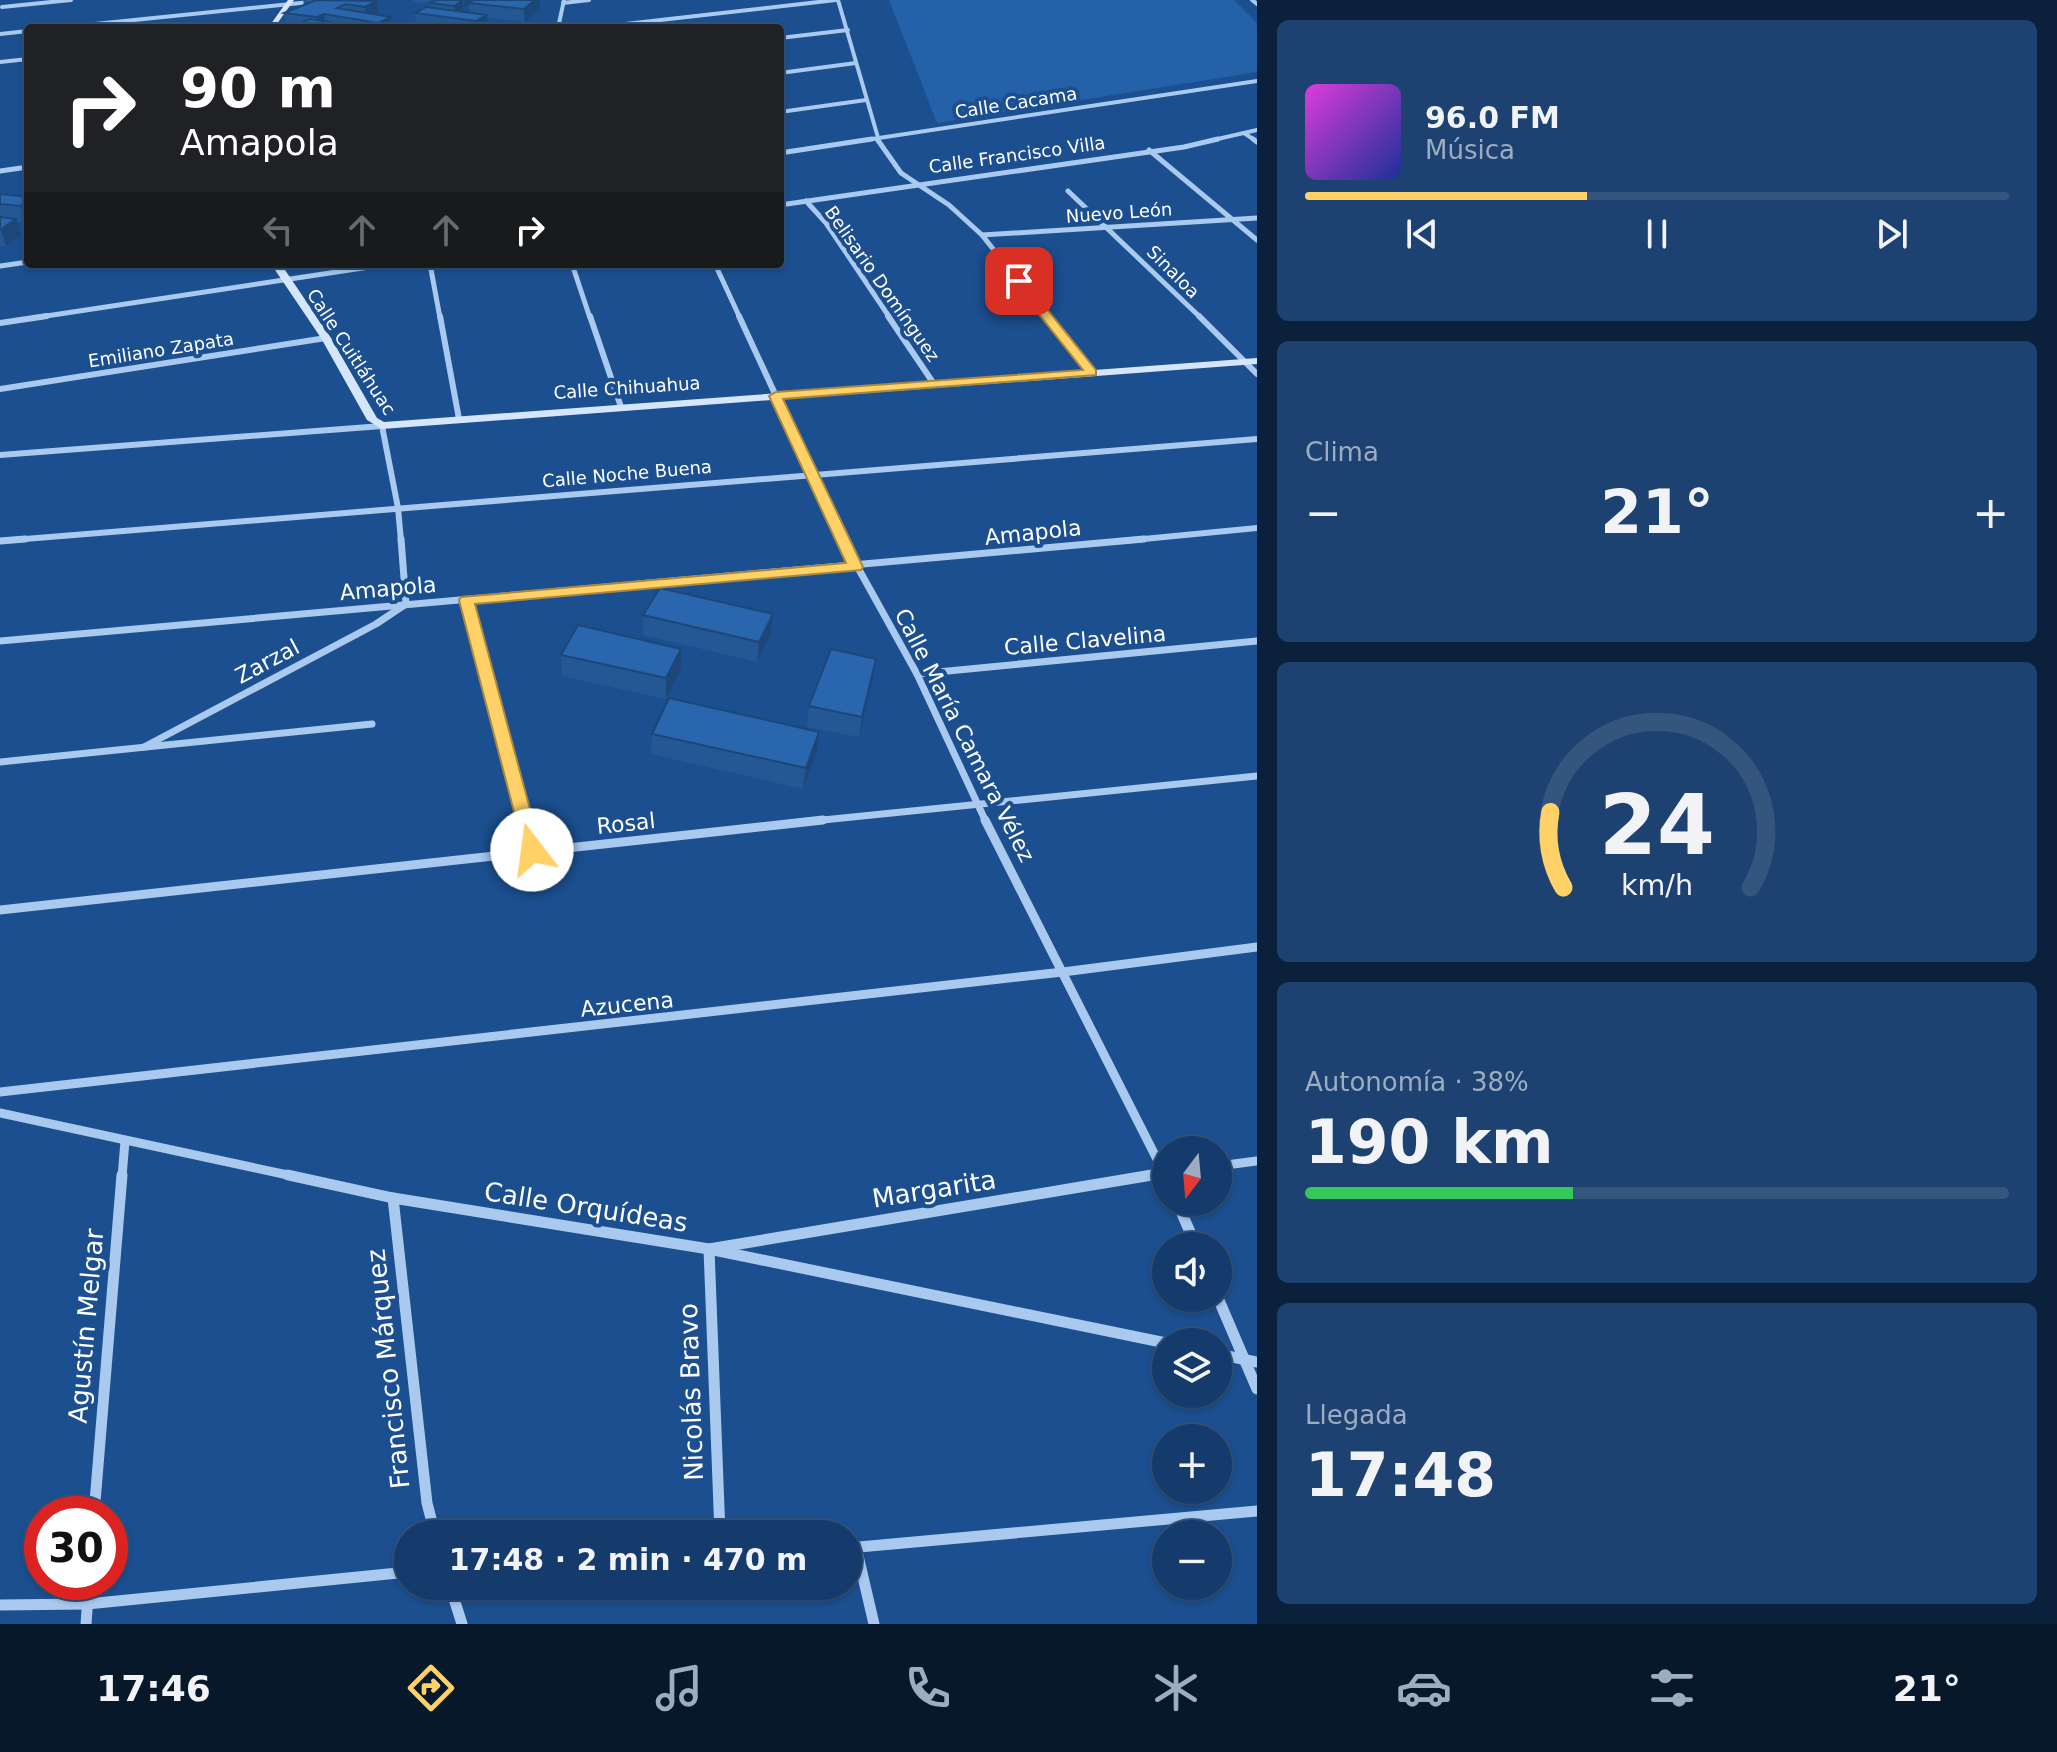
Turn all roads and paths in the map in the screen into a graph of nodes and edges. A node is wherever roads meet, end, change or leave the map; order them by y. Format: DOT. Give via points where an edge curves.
graph roads {
  1 [pos="10,0"];
  2 [pos="71,0"];
  3 [pos="330,0"];
  4 [pos="589,0"];
  5 [pos="837,0"];
  6 [pos="1252,0"];
  7 [pos="564,1"];
  8 [pos="290,2"];
  9 [pos="1257,4"];
  10 [pos="1,8"];
  11 [pos="92,24"];
  12 [pos="274,24"];
  13 [pos="559,24"];
  14 [pos="625,24"];
  15 [pos="848,30"];
  16 [pos="24,31"];
  17 [pos="0,34"];
  18 [pos="784,38"];
  19 [pos="24,59"];
  20 [pos="0,62"];
  21 [pos="856,63"];
  22 [pos="784,72"];
  23 [pos="1257,81"];
  24 [pos="866,100"];
  25 [pos="784,111"];
  26 [pos="1257,130"];
  27 [pos="1244,133"];
  28 [pos="877,139"];
  29 [pos="1257,142"];
  30 [pos="1149,150"];
  31 [pos="784,152"];
  32 [pos="24,168"];
  33 [pos="0,171"];
  34 [pos="917,183"];
  35 [pos="1068,191"];
  36 [pos="806,201"];
  37 [pos="784,204"];
  38 [pos="1257,218"];
  39 [pos="1233,220"];
  40 [pos="1110,228"];
  41 [pos="982,235"];
  42 [pos="1257,240"];
  43 [pos="24,263"];
  44 [pos="0,266"];
  45 [pos="278,268"];
  46 [pos="363,268"];
  47 [pos="431,268"];
  48 [pos="573,268"];
  49 [pos="717,268"];
  50 [pos="284,280"];
  51 [pos="0,323"];
  52 [pos="326,338"];
  53 [pos="1251,361"];
  54 [pos="1092,373"];
  55 [pos="1257,374"];
  56 [pos="934,384"];
  57 [pos="1,391"];
  58 [pos="776,396"];
  59 [pos="621,407"];
  60 [pos="459,419"];
  61 [pos="382,426"];
  62 [pos="1257,439"];
  63 [pos="0,455"];
  64 [pos="813,473"];
  65 [pos="398,508"];
  66 [pos="1257,528"];
  67 [pos="0,541"];
  68 [pos="855,567"];
  69 [pos="466,600"];
  70 [pos="406,604"];
  71 [pos="0,641"];
  72 [pos="1257,641"];
  73 [pos="917,674"];
  74 [pos="372,724"];
  75 [pos="144,747"];
  76 [pos="0,762"];
  77 [pos="1257,776"];
  78 [pos="978,807"];
  79 [pos="532,850"];
  80 [pos="0,910"];
  81 [pos="1257,947"];
  82 [pos="1063,972"];
  83 [pos="0,1092"];
  84 [pos="0,1113"];
  85 [pos="125,1141"];
  86 [pos="1152,1148"];
  87 [pos="1257,1161"];
  88 [pos="1232,1164"];
  89 [pos="1152,1176"];
  90 [pos="393,1198"];
  91 [pos="709,1249"];
  92 [pos="1224,1312"];
  93 [pos="1152,1340"];
  94 [pos="1232,1357"];
  95 [pos="1244,1359"];
  96 [pos="1257,1362"];
  97 [pos="1257,1389"];
  98 [pos="95,1496"];
  99 [pos="1257,1511"];
  100 [pos="431,1520"];
  101 [pos="719,1520"];
  102 [pos="862,1547"];
  103 [pos="394,1573"];
  104 [pos="862,1583"];
  105 [pos="87,1600"];
  106 [pos="454,1600"];
  107 [pos="87,1604"];
  108 [pos="0,1605"];
  109 [pos="86,1624"];
  110 [pos="462,1624"];
  111 [pos="874,1624"];
  1 -- 10 [label="street"];
  2 -- 10 [label="street"];
  3 -- 8 [label="street"];
  4 -- 7 [label="street"];
  5 -- 14 [label="street"];
  5 -- 15 [label="street"];
  6 -- 9 [label="street"];
  7 -- 13 [label="street"];
  8 -- 11 [label="street"];
  8 -- 12 [label="street"];
  15 -- 18 [label="street"];
  15 -- 21 [label="street"];
  16 -- 17 [label="street"];
  19 -- 20 [label="street"];
  21 -- 22 [label="street"];
  21 -- 24 [label="street"];
  23 -- 28 [label="street, Calle Cacama"];
  24 -- 25 [label="street"];
  24 -- 28 [label="street"];
  26 -- 27 [label="street, Calle Francisco Villa"];
  27 -- 29 [label="street"];
  27 -- 30 [label="street, Calle Francisco Villa"];
  28 -- 31 [label="street, Calle Cacama"];
  28 -- 34 [label="street" via="901,173"];
  30 -- 34 [label="street, Calle Francisco Villa"];
  30 -- 39 [label="street"];
  32 -- 33 [label="street"];
  34 -- 36 [label="street, Calle Francisco Villa"];
  34 -- 41 [label="street"];
  35 -- 40 [label="street, Sinaloa"];
  36 -- 37 [label="street, Calle Francisco Villa"];
  36 -- 56 [label="street, Belisario Domínguez"];
  38 -- 39 [label="street, Nuevo León"];
  39 -- 40 [label="street, Nuevo León"];
  39 -- 42 [label="street"];
  40 -- 41 [label="street, Nuevo León"];
  40 -- 53 [label="street, Sinaloa"];
  41 -- 54 [label="street"];
  43 -- 44 [label="street"];
  45 -- 50 [label="street, Calle Cuitláhuac"];
  46 -- 50 [label="street"];
  47 -- 60 [label="street"];
  48 -- 59 [label="street"];
  49 -- 58 [label="street, Calle María Camara Vélez"];
  50 -- 51 [label="street"];
  50 -- 52 [label="street, Calle Cuitláhuac"];
  52 -- 57 [label="street, Emiliano Zapata"];
  52 -- 61 [label="street, Calle Cuitláhuac" via="373,420"];
  53 -- 54 [label="street, Calle Chihuahua"];
  53 -- 55 [label="street, Sinaloa"];
  54 -- 56 [label="street, Calle Chihuahua"];
  56 -- 58 [label="street, Calle Chihuahua"];
  58 -- 59 [label="street, Calle Chihuahua"];
  58 -- 64 [label="street, Calle María Camara Vélez"];
  59 -- 60 [label="street, Calle Chihuahua"];
  60 -- 61 [label="street, Calle Chihuahua"];
  61 -- 63 [label="street, Calle Chihuahua"];
  61 -- 65 [label="street, Calle Cuitláhuac"];
  62 -- 64 [label="street, Calle Noche Buena"];
  64 -- 65 [label="street, Calle Noche Buena"];
  64 -- 68 [label="street, Calle María Camara Vélez"];
  65 -- 67 [label="street, Calle Noche Buena"];
  65 -- 70 [label="street, Calle Cuitláhuac"];
  66 -- 68 [label="street, Amapola"];
  68 -- 69 [label="street, Amapola"];
  68 -- 73 [label="street, Calle María Camara Vélez"];
  69 -- 70 [label="street, Amapola"];
  69 -- 79 [label="street"];
  70 -- 71 [label="street, Amapola"];
  70 -- 75 [label="street, Zarzal"];
  72 -- 73 [label="street, Calle Clavelina"];
  73 -- 78 [label="street, Calle María Camara Vélez"];
  74 -- 75 [label="street, Zarzal"];
  75 -- 76 [label="street, Zarzal"];
  77 -- 78 [label="street, Rosal"];
  78 -- 79 [label="street, Rosal"];
  78 -- 82 [label="street, Calle María Camara Vélez"];
  79 -- 80 [label="street, Rosal"];
  81 -- 82 [label="street, Azucena"];
  82 -- 83 [label="street, Azucena"];
  82 -- 86 [label="street, Calle María Camara Vélez"];
  84 -- 85 [label="street, Calle Orquídeas"];
  85 -- 90 [label="street, Calle Orquídeas"];
  85 -- 98 [label="street, Agustín Melgar"];
  87 -- 88 [label="street"];
  89 -- 91 [label="street, Margarita"];
  90 -- 91 [label="street, Calle Orquídeas"];
  90 -- 100 [label="street, Francisco Márquez"];
  91 -- 93 [label="street, Calle Orquídeas"];
  91 -- 101 [label="street, Nicolás Bravo"];
  92 -- 95 [label="street"];
  94 -- 95 [label="street"];
  95 -- 96 [label="street"];
  95 -- 97 [label="street"];
  99 -- 102 [label="street"];
  103 -- 107 [label="street"];
  104 -- 111 [label="street"];
  105 -- 107 [label="street"];
  106 -- 110 [label="street"];
  107 -- 108 [label="street"];
  107 -- 109 [label="street"];
}
